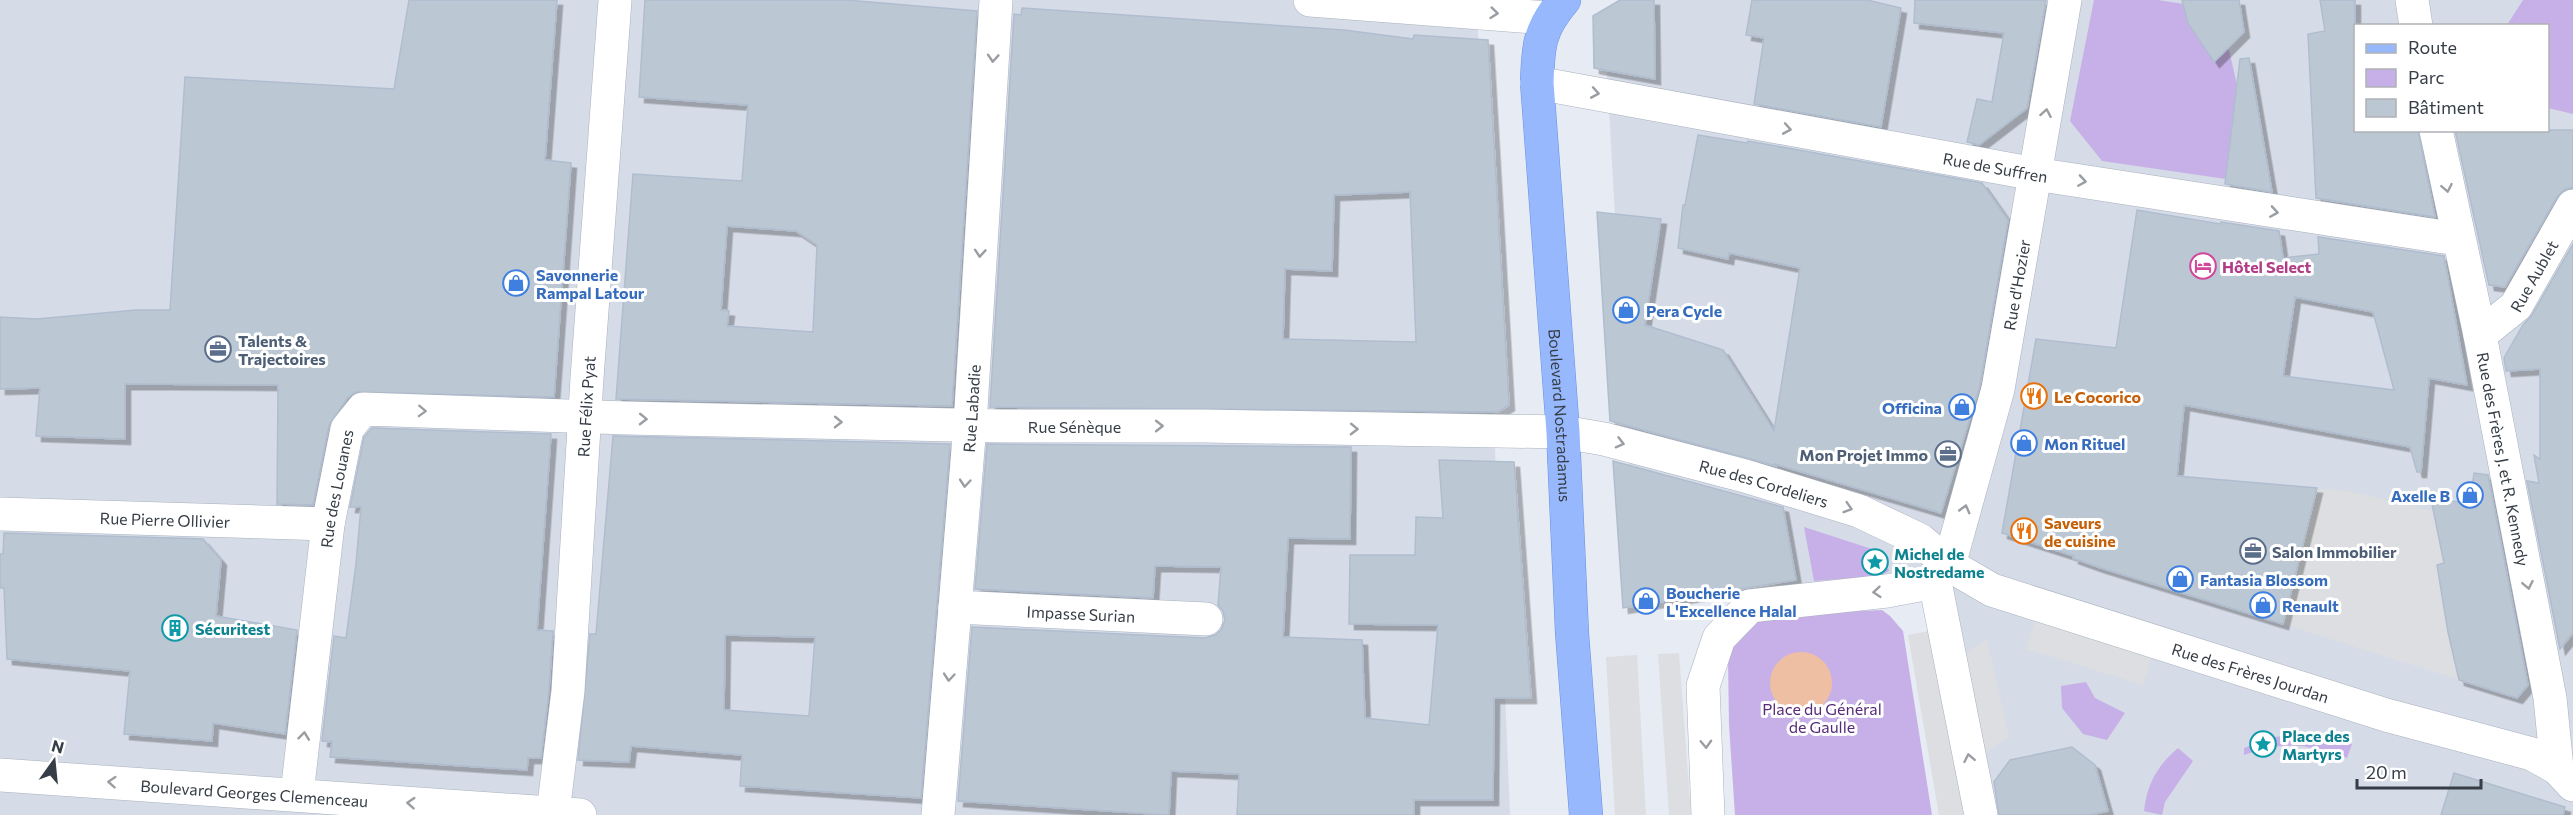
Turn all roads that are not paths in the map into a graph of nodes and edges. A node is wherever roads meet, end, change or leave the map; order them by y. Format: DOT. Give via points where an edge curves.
graph roads {
  1 [pos="615,0"];
  2 [pos="996,0"];
  3 [pos="1310,0"];
  4 [pos="2065,0"];
  5 [pos="2412,0"];
  6 [pos="1556,9"];
  7 [pos="2416,24"];
  8 [pos="1537,83"];
  9 [pos="2436,132"];
  10 [pos="2035,174"];
  11 [pos="2573,206"];
  12 [pos="2457,239"];
  13 [pos="2480,335"];
  14 [pos="585,417"];
  15 [pos="970,425"];
  16 [pos="1563,432"];
  17 [pos="0,514"];
  18 [pos="328,524"];
  19 [pos="1942,574"];
  20 [pos="955,607"];
  21 [pos="1206,619"];
  22 [pos="0,775"];
  23 [pos="2565,777"];
  24 [pos="297,794"];
  25 [pos="567,814"];
  26 [pos="938,815"];
  27 [pos="1586,815"];
  28 [pos="1708,815"];
  29 [pos="1981,815"];
  1 -- 14 [label="street, Rue Félix Pyat"];
  2 -- 15 [label="street, Rue Labadie, one-way"];
  3 -- 6 [label="street, one-way"];
  10 -- 4 [label="street, Rue d'Hozier, one-way"];
  5 -- 7 [label="street"];
  6 -- 8 [label="main road, Boulevard Nostradamus" via="1538,49"];
  8 -- 10 [label="street, Rue de Suffren, one-way"];
  8 -- 16 [label="main road, Boulevard Nostradamus"];
  9 -- 12 [label="street, Rue des Frères J. et R. Kennedy, one-way"];
  10 -- 12 [label="street, Rue de Suffren, one-way"];
  19 -- 10 [label="street, Rue d'Hozier, one-way" via="1998,388"];
  11 -- 13 [label="street, Rue Aublet" via="2516,306"];
  12 -- 13 [label="street, Rue des Frères J. et R. Kennedy"];
  13 -- 23 [label="street, Rue des Frères J. et R. Kennedy, one-way"];
  14 -- 15 [label="street, Rue Sénèque, one-way"];
  18 -- 14 [label="street, Rue des Louanes, one-way" via="346,429 363,409"];
  14 -- 25 [label="street, Rue Félix Pyat" via="568,691"];
  15 -- 16 [label="street, Rue Sénèque, one-way"];
  15 -- 20 [label="street, Rue Labadie, one-way"];
  16 -- 19 [label="street, Rue des Cordeliers, one-way" via="1745,476 1859,511 1920,540"];
  16 -- 27 [label="main road, Boulevard Nostradamus" via="1572,633"];
  17 -- 18 [label="street, Rue Pierre Ollivier"];
  24 -- 18 [label="street, Rue des Louanes, one-way"];
  19 -- 23 [label="street, Rue des Frères Jourdan" via="2377,712 2532,754"];
  19 -- 28 [label="street, one-way" via="1887,591 1750,606 1726,630 1719,638 1703,686"];
  29 -- 19 [label="street, one-way"];
  20 -- 21 [label="street, Impasse Surian"];
  20 -- 26 [label="street, Rue Labadie, one-way"];
  24 -- 22 [label="street, Boulevard Georges Clemenceau, one-way"];
  25 -- 24 [label="street, Boulevard Georges Clemenceau, one-way"];
}
